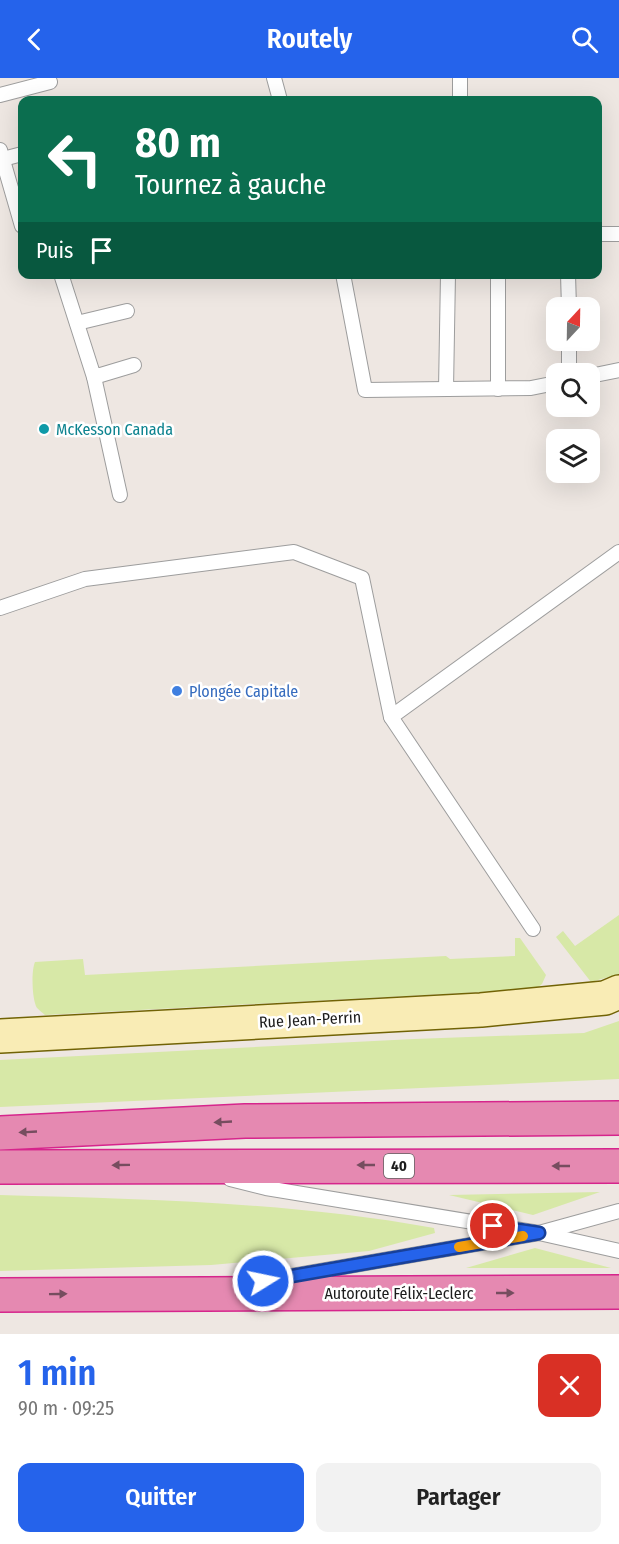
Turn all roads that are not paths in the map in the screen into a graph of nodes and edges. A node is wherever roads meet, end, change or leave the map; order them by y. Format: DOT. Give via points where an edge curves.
graph roads {
  1 [pos="274,78"];
  2 [pos="460,78"];
  3 [pos="50,82"];
  4 [pos="0,95"];
  5 [pos="279,96"];
  6 [pos="460,96"];
  7 [pos="18,154"];
  8 [pos="1,155"];
  9 [pos="18,212"];
  10 [pos="602,234"];
  11 [pos="619,234"];
  12 [pos="64,279"];
  13 [pos="344,279"];
  14 [pos="448,279"];
  15 [pos="498,279"];
  16 [pos="568,279"];
  17 [pos="569,297"];
  18 [pos="127,311"];
  19 [pos="77,323"];
  20 [pos="134,365"];
  21 [pos="619,370"];
  22 [pos="600,374"];
  23 [pos="94,377"];
  24 [pos="546,385"];
  25 [pos="447,389"];
  26 [pos="498,389"];
  27 [pos="120,495"];
  28 [pos="619,552"];
  29 [pos="0,608"];
  30 [pos="391,717"];
  31 [pos="533,929"];
  32 [pos="619,993"];
  33 [pos="0,1036"];
  34 [pos="619,1100"];
  35 [pos="619,1118"];
  36 [pos="281,1120"];
  37 [pos="0,1133"];
  38 [pos="179,1165"];
  39 [pos="619,1166"];
  40 [pos="0,1167"];
  41 [pos="619,1211"];
  42 [pos="539,1233"];
  43 [pos="619,1251"];
  44 [pos="619,1292"];
  45 [pos="198,1293"];
  46 [pos="0,1295"];
  1 -- 5 [label="lane"];
  2 -- 6 [label="lane"];
  3 -- 4 [label="lane"];
  7 -- 8 [label="lane"];
  8 -- 9 [label="lane"];
  10 -- 11 [label="lane"];
  12 -- 19 [label="lane"];
  13 -- 25 [label="lane" via="365,390"];
  14 -- 25 [label="lane"];
  15 -- 26 [label="lane"];
  16 -- 17 [label="lane"];
  18 -- 19 [label="lane"];
  19 -- 23 [label="lane"];
  20 -- 23 [label="lane"];
  21 -- 22 [label="lane"];
  23 -- 27 [label="lane"];
  24 -- 26 [label="lane"];
  25 -- 26 [label="lane"];
  28 -- 30 [label="lane"];
  29 -- 30 [label="lane" via="85,579 294,552 362,578"];
  30 -- 31 [label="lane"];
  32 -- 33 [label="street, Rue Jean-Perrin" via="604,998 481,1010"];
  34 -- 36 [label="highway"];
  35 -- 36 [label="highway"];
  36 -- 37 [label="highway, one-way"];
  39 -- 38 [label="highway, 40, one-way"];
  38 -- 40 [label="highway, 40, one-way"];
  38 -- 42 [label="lane" via="266,1188"];
  41 -- 42 [label="lane"];
  42 -- 43 [label="lane"];
  42 -- 45 [label="lane"];
  45 -- 44 [label="highway, Autoroute Félix-Leclerc, one-way"];
  46 -- 45 [label="highway, Autoroute Félix-Leclerc, one-way"];
}
